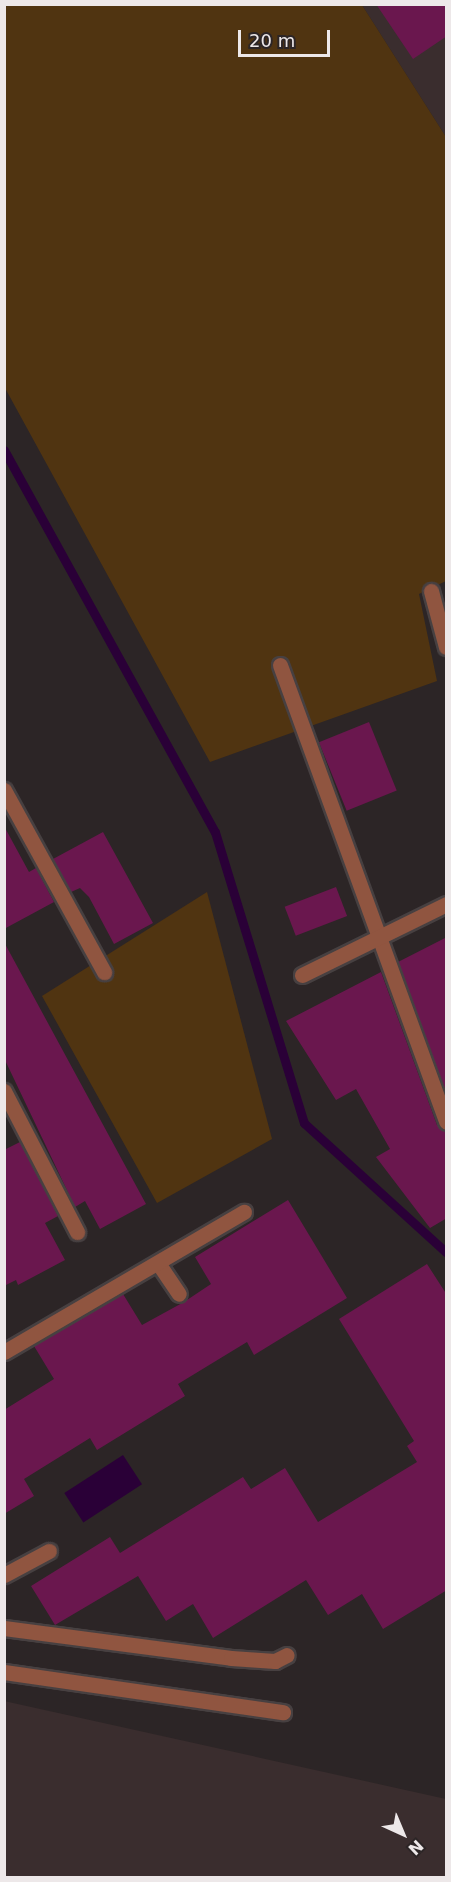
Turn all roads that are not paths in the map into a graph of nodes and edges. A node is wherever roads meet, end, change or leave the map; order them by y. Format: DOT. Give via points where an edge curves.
graph roads {
  1 [pos="431,591"];
  2 [pos="447,647"];
  3 [pos="280,665"];
  4 [pos="4,790"];
  5 [pos="447,904"];
  6 [pos="376,938"];
  7 [pos="104,972"];
  8 [pos="302,975"];
  9 [pos="4,1091"];
  10 [pos="447,1122"];
  11 [pos="243,1212"];
  12 [pos="77,1232"];
  13 [pos="158,1263"];
  14 [pos="179,1294"];
  15 [pos="4,1352"];
  16 [pos="49,1551"];
  17 [pos="4,1575"];
  18 [pos="4,1628"];
  19 [pos="286,1655"];
  20 [pos="4,1672"];
  21 [pos="283,1712"];
  1 -- 2 [label="street"];
  3 -- 6 [label="street"];
  4 -- 7 [label="street"];
  5 -- 6 [label="street"];
  6 -- 8 [label="street"];
  6 -- 10 [label="street"];
  9 -- 12 [label="street"];
  11 -- 13 [label="street"];
  13 -- 14 [label="street"];
  13 -- 15 [label="street"];
  16 -- 17 [label="street"];
  18 -- 19 [label="street" via="231,1658 275,1661"];
  20 -- 21 [label="street"];
}
